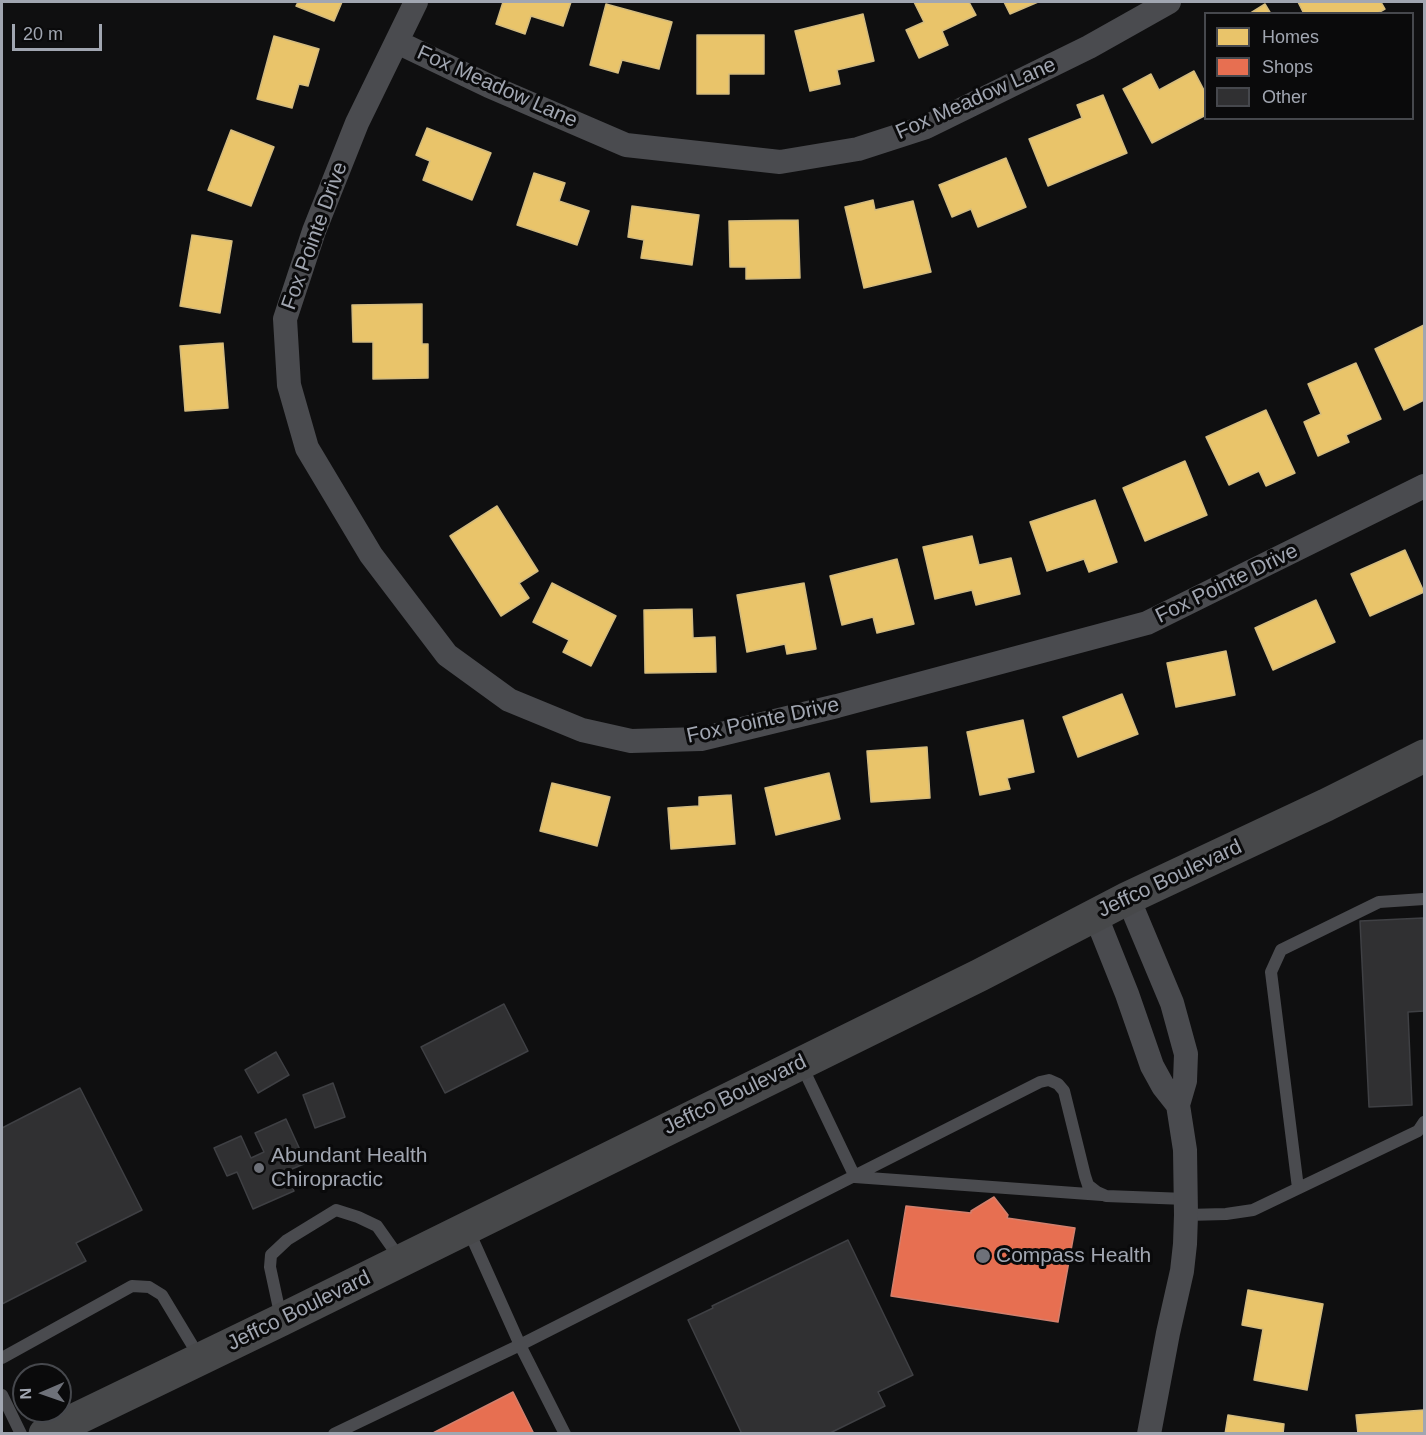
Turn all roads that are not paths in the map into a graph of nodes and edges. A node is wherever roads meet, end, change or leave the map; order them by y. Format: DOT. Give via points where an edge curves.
graph roads {
  1 [pos="416,2"];
  2 [pos="1169,2"];
  3 [pos="398,42"];
  4 [pos="1425,486"];
  5 [pos="1425,756"];
  6 [pos="1128,898"];
  7 [pos="1425,899"];
  8 [pos="1095,914"];
  9 [pos="801,1063"];
  10 [pos="1178,1105"];
  11 [pos="1425,1122"];
  12 [pos="855,1177"];
  13 [pos="1298,1188"];
  14 [pos="1106,1196"];
  15 [pos="1186,1207"];
  16 [pos="467,1228"];
  17 [pos="401,1261"];
  18 [pos="281,1320"];
  19 [pos="520,1345"];
  20 [pos="2,1358"];
  21 [pos="201,1359"];
  22 [pos="2,1395"];
  23 [pos="21,1434"];
  24 [pos="45,1434"];
  25 [pos="334,1434"];
  26 [pos="565,1434"];
  27 [pos="1149,1434"];
  1 -- 3 [label="street, Fox Pointe Drive"];
  2 -- 3 [label="street, Fox Meadow Lane" via="1089,47 926,126 858,149 780,162 626,145"];
  3 -- 4 [label="street, Fox Pointe Drive" via="357,123 314,231 285,320 290,385 307,448 371,555 447,655 509,700 582,730 631,741 701,739 1147,623"];
  5 -- 6 [label="main road, Jeffco Boulevard"];
  6 -- 8 [label="main road, Jeffco Boulevard"];
  6 -- 10 [label="street" via="1172,1003 1184,1045 1185,1081"];
  7 -- 13 [label="lane" via="1379,902 1281,950 1271,972"];
  8 -- 9 [label="main road, Jeffco Boulevard"];
  8 -- 10 [label="street" via="1152,1066"];
  9 -- 12 [label="lane"];
  9 -- 16 [label="main road, Jeffco Boulevard"];
  10 -- 15 [label="street" via="1185,1150"];
  11 -- 13 [label="lane" via="1418,1131"];
  12 -- 14 [label="lane"];
  12 -- 14 [label="lane" via="1049,1080 1064,1091 1088,1185"];
  12 -- 19 [label="lane"];
  13 -- 15 [label="lane" via="1253,1210 1226,1214"];
  14 -- 15 [label="lane"];
  15 -- 27 [label="street" via="1182,1271"];
  16 -- 17 [label="main road, Jeffco Boulevard"];
  16 -- 19 [label="lane"];
  17 -- 18 [label="main road, Jeffco Boulevard"];
  17 -- 18 [label="lane" via="376,1226 336,1210 287,1240 271,1255"];
  18 -- 21 [label="main road, Jeffco Boulevard"];
  19 -- 25 [label="lane"];
  19 -- 26 [label="lane"];
  20 -- 21 [label="lane" via="132,1286 149,1287 162,1296"];
  21 -- 24 [label="main road, Jeffco Boulevard"];
  22 -- 23 [label="lane"];
}
